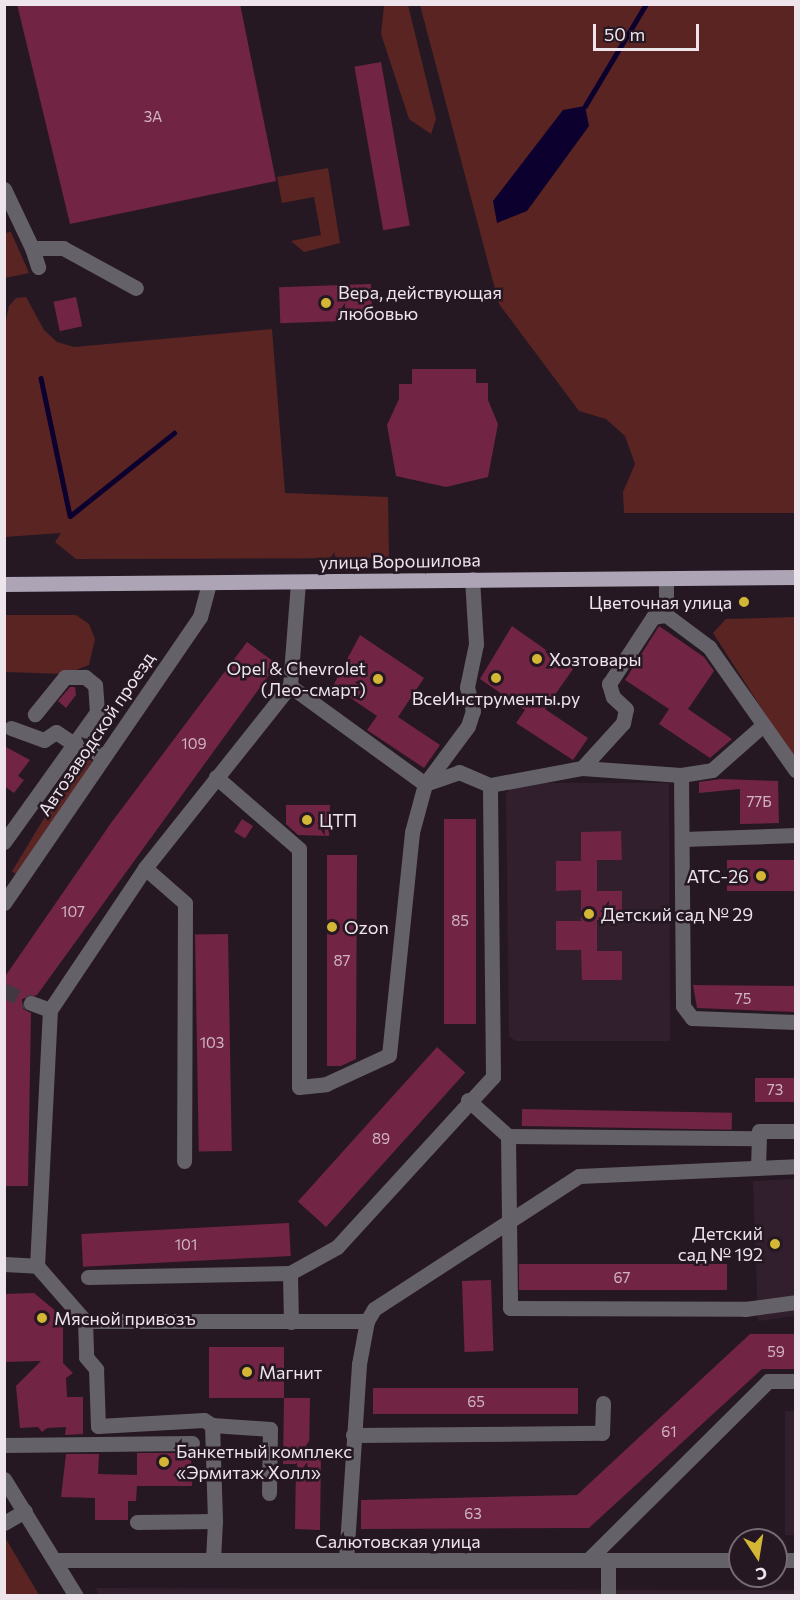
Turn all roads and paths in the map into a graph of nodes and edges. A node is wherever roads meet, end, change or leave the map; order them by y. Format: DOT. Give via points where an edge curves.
graph roads {
  1 [pos="4,189"];
  2 [pos="32,248"];
  3 [pos="38,267"];
  4 [pos="136,288"];
  5 [pos="795,577"];
  6 [pos="472,579"];
  7 [pos="666,579"];
  8 [pos="298,582"];
  9 [pos="209,583"];
  10 [pos="4,584"];
  11 [pos="666,615"];
  12 [pos="290,686"];
  13 [pos="35,714"];
  14 [pos="764,725"];
  15 [pos="11,728"];
  16 [pos="76,741"];
  17 [pos="104,758"];
  18 [pos="582,768"];
  19 [pos="795,771"];
  20 [pos="681,775"];
  21 [pos="216,777"];
  22 [pos="425,784"];
  23 [pos="490,785"];
  24 [pos="795,835"];
  25 [pos="683,839"];
  26 [pos="4,842"];
  27 [pos="145,868"];
  28 [pos="4,903"];
  29 [pos="31,1003"];
  30 [pos="50,1010"];
  31 [pos="795,1022"];
  32 [pos="468,1100"];
  33 [pos="795,1131"];
  34 [pos="508,1136"];
  35 [pos="756,1138"];
  36 [pos="184,1161"];
  37 [pos="758,1166"];
  38 [pos="795,1166"];
  39 [pos="507,1225"];
  40 [pos="4,1264"];
  41 [pos="37,1266"];
  42 [pos="290,1273"];
  43 [pos="88,1277"];
  44 [pos="795,1302"];
  45 [pos="85,1321"];
  46 [pos="367,1321"];
  47 [pos="291,1322"];
  48 [pos="795,1381"];
  49 [pos="603,1403"];
  50 [pos="212,1425"];
  51 [pos="353,1435"];
  52 [pos="192,1443"];
  53 [pos="4,1445"];
  54 [pos="4,1479"];
  55 [pos="269,1493"];
  56 [pos="25,1511"];
  57 [pos="215,1521"];
  58 [pos="4,1522"];
  59 [pos="137,1522"];
  60 [pos="56,1560"];
  61 [pos="213,1560"];
  62 [pos="346,1560"];
  63 [pos="588,1560"];
  64 [pos="608,1560"];
  65 [pos="728,1560"];
  66 [pos="76,1596"];
  67 [pos="608,1596"];
  1 -- 2 [label="street"];
  2 -- 3 [label="street"];
  2 -- 4 [label="street" via="63,248"];
  5 -- 7 [label="main road, улица Ворошилова"];
  6 -- 7 [label="main road, улица Ворошилова"];
  6 -- 8 [label="main road, улица Ворошилова"];
  6 -- 22 [label="street" via="476,644 467,687 473,711 468,726"];
  7 -- 11 [label="street"];
  8 -- 9 [label="main road, улица Ворошилова"];
  8 -- 12 [label="street"];
  9 -- 10 [label="main road, улица Ворошилова"];
  9 -- 17 [label="street, Автозаводской проезд" via="200,617"];
  11 -- 14 [label="street" via="709,647"];
  11 -- 18 [label="street" via="645,624 612,673 609,684 613,697 626,709 623,723"];
  12 -- 21 [label="street"];
  12 -- 22 [label="street"];
  13 -- 16 [label="street" via="65,677 85,677 95,686 97,712"];
  14 -- 19 [label="street"];
  14 -- 20 [label="street" via="724,764"];
  15 -- 16 [label="street" via="44,740 56,732"];
  16 -- 17 [label="street"];
  16 -- 26 [label="street"];
  17 -- 28 [label="street, Автозаводской проезд"];
  18 -- 20 [label="street"];
  18 -- 23 [label="street"];
  20 -- 25 [label="street"];
  21 -- 22 [label="street" via="299,849 299,1087 326,1084 389,1055 412,832"];
  21 -- 27 [label="street"];
  22 -- 23 [label="street" via="459,772"];
  23 -- 32 [label="street" via="493,1077"];
  24 -- 25 [label="street"];
  25 -- 31 [label="street" via="683,1006 692,1018"];
  27 -- 30 [label="street"];
  27 -- 36 [label="street" via="185,903"];
  29 -- 30 [label="street"];
  30 -- 41 [label="street"];
  32 -- 34 [label="street"];
  32 -- 42 [label="street" via="337,1247"];
  33 -- 35 [label="street" via="759,1131"];
  34 -- 35 [label="street"];
  34 -- 39 [label="street"];
  35 -- 37 [label="street"];
  37 -- 38 [label="street"];
  37 -- 39 [label="street" via="579,1176"];
  39 -- 44 [label="street" via="510,1308 745,1309"];
  39 -- 46 [label="street" via="374,1309"];
  40 -- 41 [label="street"];
  41 -- 45 [label="street"];
  42 -- 43 [label="street"];
  42 -- 47 [label="street"];
  45 -- 47 [label="street"];
  45 -- 50 [label="street" via="86,1357 96,1369 98,1426 204,1420"];
  46 -- 47 [label="street"];
  46 -- 51 [label="street"];
  48 -- 63 [label="street" via="768,1381"];
  49 -- 51 [label="street" via="602,1433"];
  50 -- 55 [label="street" via="270,1429"];
  50 -- 57 [label="street"];
  51 -- 62 [label="street"];
  52 -- 53 [label="street"];
  54 -- 56 [label="street"];
  56 -- 58 [label="street"];
  56 -- 60 [label="street"];
  57 -- 59 [label="street"];
  57 -- 61 [label="street"];
  60 -- 61 [label="street, Салютовская улица"];
  60 -- 66 [label="street"];
  61 -- 62 [label="street, Салютовская улица"];
  62 -- 63 [label="street, Салютовская улица"];
  63 -- 64 [label="street, Салютовская улица"];
  64 -- 65 [label="street, Салютовская улица"];
  64 -- 67 [label="street"];
}
